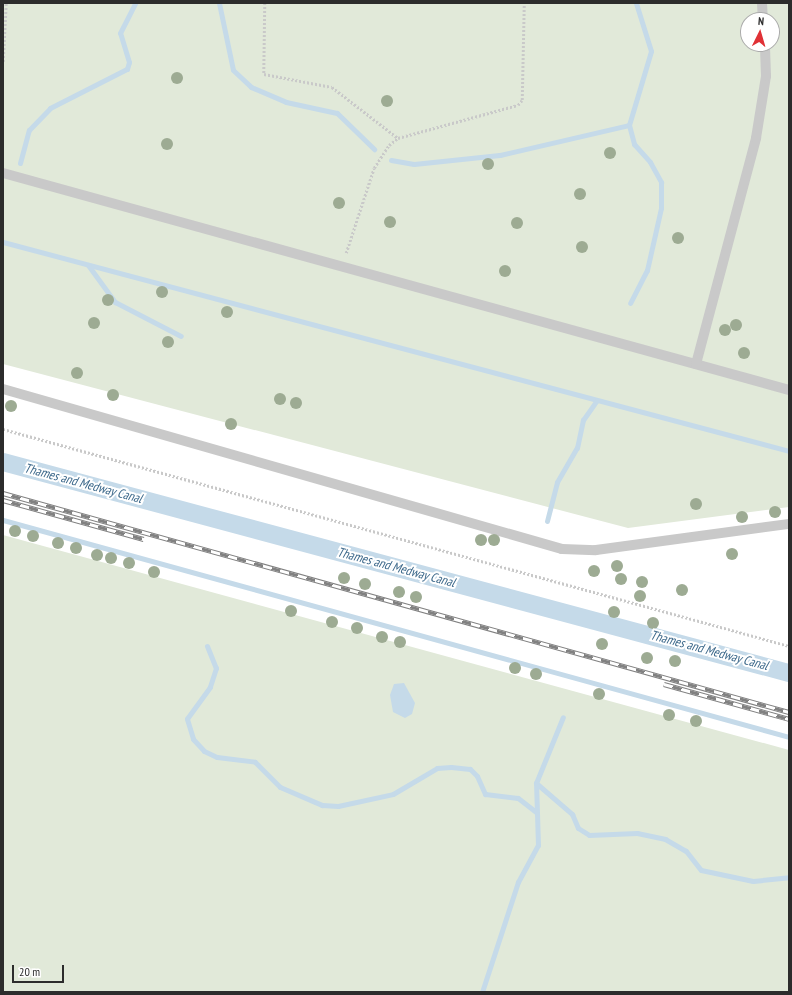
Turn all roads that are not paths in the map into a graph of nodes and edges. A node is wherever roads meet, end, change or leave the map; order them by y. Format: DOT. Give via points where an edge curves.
graph roads {
  1 [pos="765,52"];
  2 [pos="3,173"];
  3 [pos="696,364"];
  4 [pos="3,389"];
  5 [pos="789,390"];
  6 [pos="789,524"];
  1 -- 3 [label="lane" via="766,76 756,138"];
  2 -- 3 [label="lane"];
  3 -- 5 [label="lane"];
  4 -- 6 [label="lane" via="562,549 596,550"];
}
